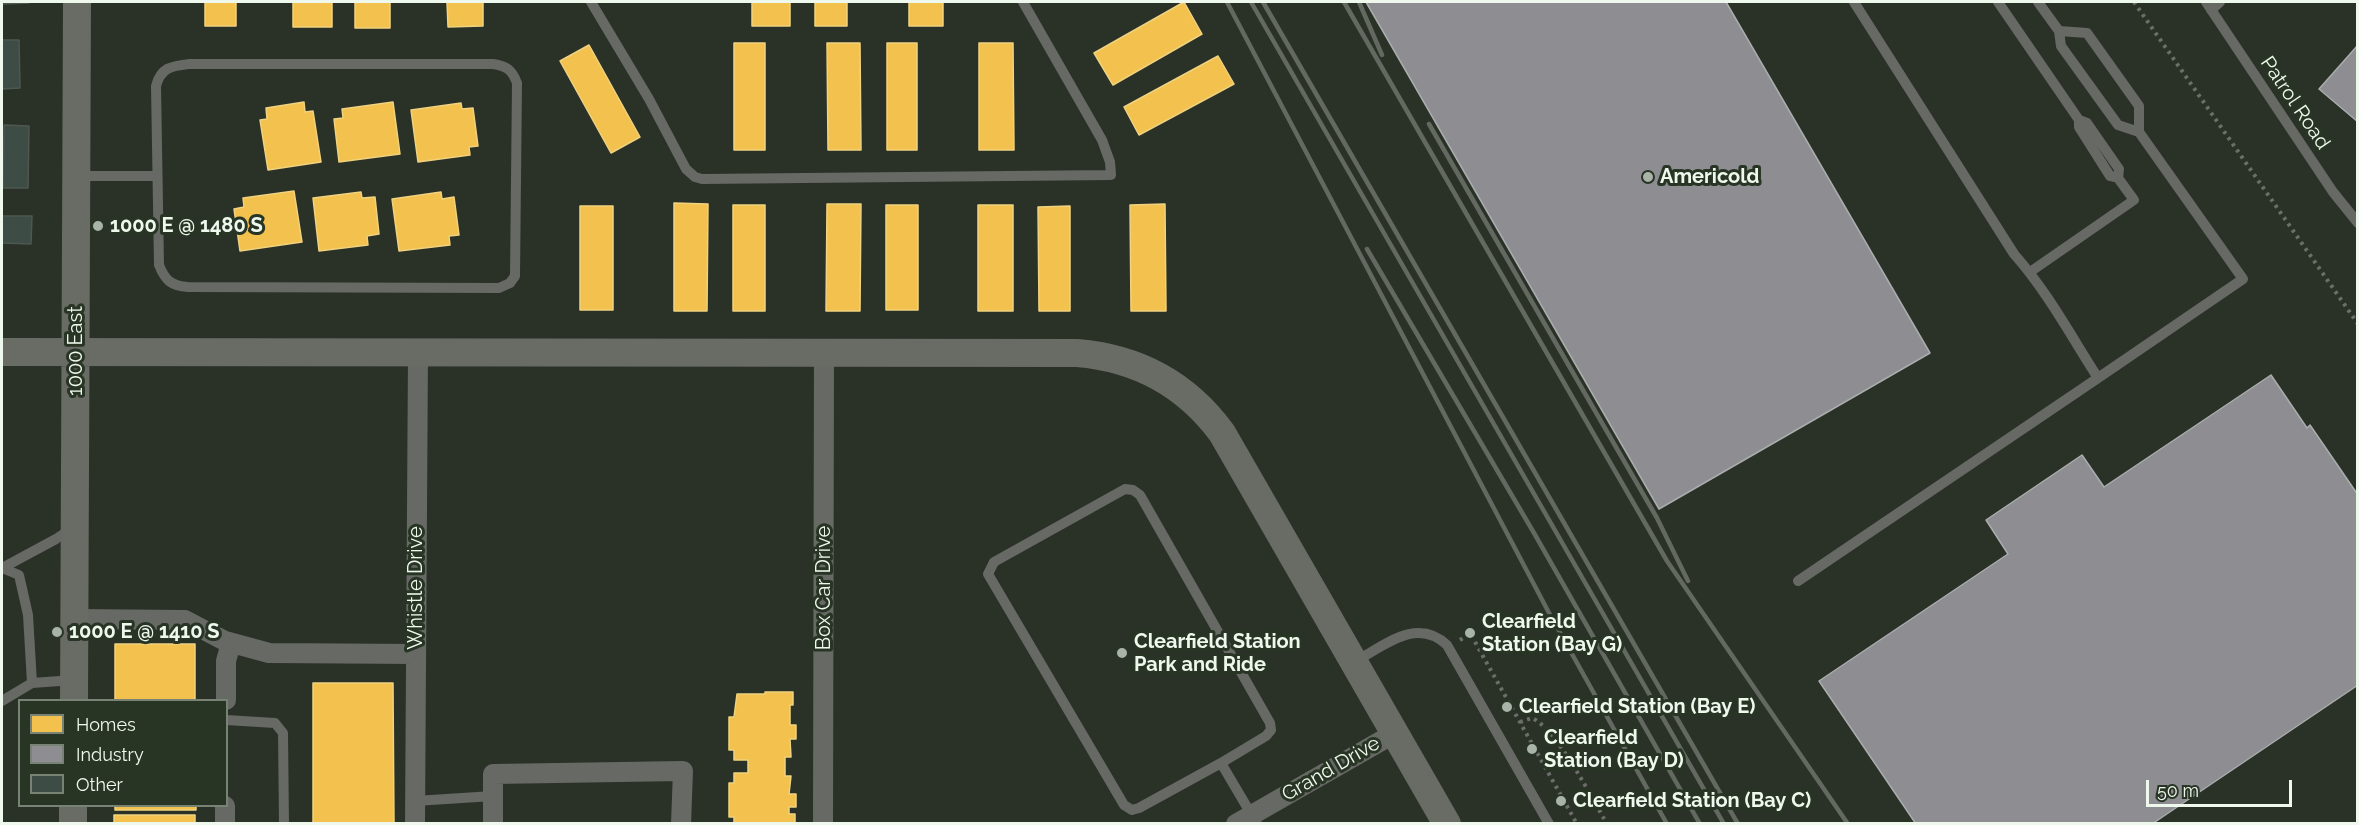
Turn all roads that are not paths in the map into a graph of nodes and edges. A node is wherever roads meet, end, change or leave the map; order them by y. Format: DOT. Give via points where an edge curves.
graph roads {
  1 [pos="77,2"];
  2 [pos="591,2"];
  3 [pos="1023,2"];
  4 [pos="1854,2"];
  5 [pos="1998,2"];
  6 [pos="2038,2"];
  7 [pos="2220,2"];
  8 [pos="2208,5"];
  9 [pos="2059,31"];
  10 [pos="2139,132"];
  11 [pos="77,176"];
  12 [pos="157,176"];
  13 [pos="2358,223"];
  14 [pos="2030,272"];
  15 [pos="76,351"];
  16 [pos="2,352"];
  17 [pos="418,352"];
  18 [pos="824,353"];
  19 [pos="2098,378"];
  20 [pos="75,526"];
  21 [pos="2,568"];
  22 [pos="1798,581"];
  23 [pos="74,619"];
  24 [pos="231,643"];
  25 [pos="416,654"];
  26 [pos="1354,662"];
  27 [pos="32,683"];
  28 [pos="74,690"];
  29 [pos="226,699"];
  30 [pos="2,701"];
  31 [pos="228,720"];
  32 [pos="1395,733"];
  33 [pos="1221,763"];
  34 [pos="493,796"];
  35 [pos="415,801"];
  36 [pos="73,807"];
  37 [pos="225,807"];
  38 [pos="1248,821"];
  39 [pos="73,824"];
  40 [pos="225,824"];
  41 [pos="284,824"];
  42 [pos="415,824"];
  43 [pos="493,824"];
  44 [pos="681,824"];
  45 [pos="823,824"];
  46 [pos="1447,824"];
  47 [pos="1549,824"];
  1 -- 11 [label="street, 1000 East"];
  2 -- 3 [label="lane" via="686,169 695,177 1111,175 1102,140"];
  4 -- 14 [label="lane" via="2014,254"];
  5 -- 14 [label="lane" via="2079,120 2079,127 2110,176 2118,178 2134,200"];
  6 -- 9 [label="lane"];
  7 -- 8 [label="lane"];
  8 -- 13 [label="lane, Patrol Road" via="2333,192"];
  9 -- 10 [label="lane" via="2061,46 2118,125"];
  9 -- 10 [label="lane" via="2087,33 2139,106"];
  10 -- 19 [label="lane" via="2243,279"];
  11 -- 12 [label="lane"];
  11 -- 15 [label="street, 1000 East"];
  12 -- 12 [label="lane" via="159,265 163,277 176,287 499,288 515,276 517,83 506,66 493,64 174,66 159,76 156,86"];
  14 -- 19 [label="lane"];
  15 -- 16 [label="street"];
  15 -- 17 [label="street"];
  15 -- 20 [label="street, 1000 East"];
  17 -- 18 [label="street"];
  17 -- 25 [label="street, Whistle Drive"];
  18 -- 26 [label="street" via="1077,353 1126,361 1158,375 1195,401 1222,433"];
  18 -- 45 [label="street, Box Car Drive"];
  19 -- 22 [label="lane"];
  20 -- 21 [label="lane"];
  20 -- 23 [label="street, 1000 East"];
  21 -- 27 [label="lane" via="19,575 28,615"];
  23 -- 24 [label="street" via="185,620"];
  23 -- 28 [label="street, 1000 East"];
  24 -- 25 [label="street" via="269,653"];
  24 -- 29 [label="street" via="226,661"];
  25 -- 35 [label="street, Whistle Drive"];
  26 -- 32 [label="street"];
  26 -- 47 [label="lane" via="1410,633 1430,633 1442,640"];
  27 -- 28 [label="lane"];
  27 -- 30 [label="lane"];
  31 -- 41 [label="lane" via="275,723 283,733"];
  32 -- 38 [label="street, Grand Drive"];
  32 -- 46 [label="street"];
  33 -- 33 [label="lane" via="1266,736 1271,730 1270,723 1140,495 1125,489 994,562 988,574 1124,805 1132,810 1139,808"];
  33 -- 38 [label="lane"];
  34 -- 35 [label="lane"];
  34 -- 43 [label="street"];
  34 -- 44 [label="street" via="493,774 683,771"];
  35 -- 42 [label="street, Whistle Drive"];
  36 -- 39 [label="street"];
  37 -- 40 [label="street"];
}
